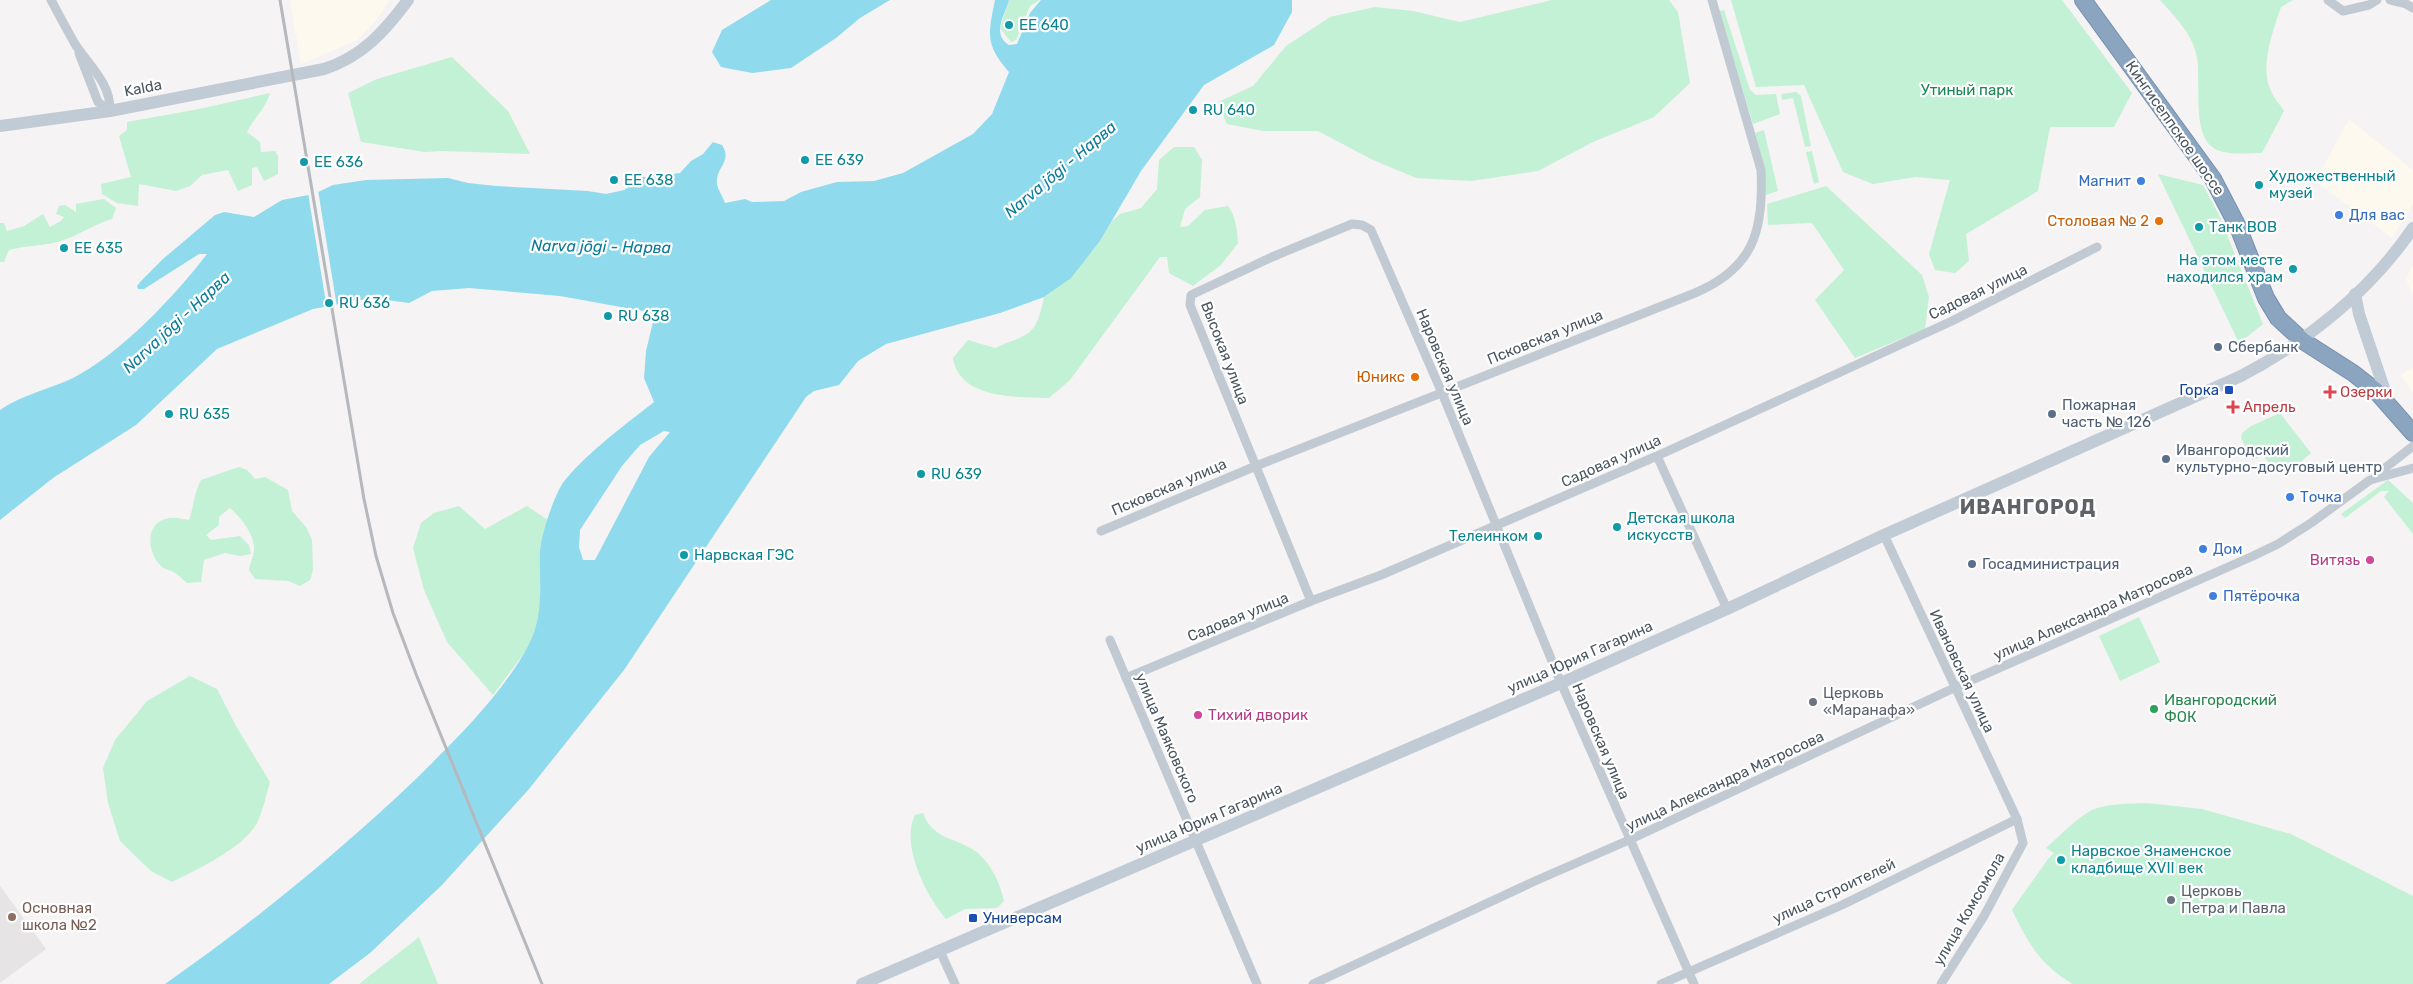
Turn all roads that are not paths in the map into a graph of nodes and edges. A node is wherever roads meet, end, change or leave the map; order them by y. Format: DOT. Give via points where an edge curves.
graph roads {
  1 [pos="51,0"];
  2 [pos="408,0"];
  3 [pos="1712,0"];
  4 [pos="2083,0"];
  5 [pos="2328,0"];
  6 [pos="2377,0"];
  7 [pos="2390,0"];
  8 [pos="2413,8"];
  9 [pos="110,111"];
  10 [pos="0,126"];
  11 [pos="2413,228"];
  12 [pos="1370,230"];
  13 [pos="2097,247"];
  14 [pos="2355,294"];
  15 [pos="2302,341"];
  16 [pos="1442,393"];
  17 [pos="2390,405"];
  18 [pos="2413,434"];
  19 [pos="2413,446"];
  20 [pos="1657,456"];
  21 [pos="1256,466"];
  22 [pos="2413,468"];
  23 [pos="2370,480"];
  24 [pos="1497,526"];
  25 [pos="1101,531"];
  26 [pos="1884,535"];
  27 [pos="1311,601"];
  28 [pos="1727,609"];
  29 [pos="1110,640"];
  30 [pos="1126,678"];
  31 [pos="1561,683"];
  32 [pos="1954,688"];
  33 [pos="2017,818"];
  34 [pos="1629,840"];
  35 [pos="1196,841"];
  36 [pos="940,951"];
  37 [pos="1688,972"];
  38 [pos="862,984"];
  39 [pos="955,984"];
  40 [pos="1257,984"];
  41 [pos="1313,984"];
  42 [pos="1661,984"];
  43 [pos="1694,984"];
  44 [pos="1940,984"];
  1 -- 9 [label="street" via="76,46 96,71 110,97"];
  2 -- 9 [label="street, Kalda" via="381,34 337,65"];
  3 -- 16 [label="street, Псковская улица" via="1761,170 1762,198 1755,237 1742,260 1713,285"];
  4 -- 15 [label="highway, Кингисеппское шоссе" via="2213,179 2238,227 2272,309"];
  5 -- 6 [label="street" via="2343,11"];
  7 -- 8 [label="street"];
  9 -- 10 [label="street, Kalda"];
  11 -- 14 [label="street, улица Юрия Гагарина"];
  12 -- 16 [label="street, Наровская улица"];
  12 -- 21 [label="street, Высокая улица" via="1352,224 1191,295 1190,305"];
  13 -- 20 [label="street, Садовая улица" via="1952,321"];
  14 -- 15 [label="street, улица Юрия Гагарина"];
  14 -- 17 [label="street"];
  15 -- 17 [label="highway, Кингисеппское шоссе" via="2353,373"];
  15 -- 26 [label="street, улица Юрия Гагарина" via="2241,376"];
  16 -- 21 [label="street, Псковская улица"];
  16 -- 24 [label="street, Наровская улица"];
  17 -- 18 [label="highway, Кингисеппское шоссе"];
  19 -- 23 [label="street"];
  20 -- 24 [label="street, Садовая улица"];
  20 -- 28 [label="street"];
  21 -- 25 [label="street, Псковская улица"];
  21 -- 27 [label="street, Высокая улица"];
  22 -- 23 [label="street, улица Александра Матросова"];
  23 -- 32 [label="street, улица Александра Матросова" via="2278,544"];
  24 -- 27 [label="street, Садовая улица" via="1368,581"];
  24 -- 31 [label="street, Наровская улица"];
  26 -- 28 [label="street, улица Юрия Гагарина"];
  26 -- 32 [label="street, Ивановская улица"];
  27 -- 30 [label="street, Садовая улица"];
  28 -- 31 [label="street, улица Юрия Гагарина"];
  29 -- 30 [label="street, улица Маяковского"];
  30 -- 35 [label="street, улица Маяковского"];
  31 -- 34 [label="street, Наровская улица"];
  31 -- 35 [label="street, улица Юрия Гагарина"];
  32 -- 33 [label="street, Ивановская улица"];
  32 -- 34 [label="street, улица Александра Матросова"];
  33 -- 37 [label="street, улица Строителей" via="1842,905"];
  33 -- 44 [label="street, улица Комсомола" via="2023,843 1984,916"];
  34 -- 37 [label="street, Наровская улица"];
  34 -- 41 [label="street, улица Александра Матросова"];
  35 -- 36 [label="street, улица Юрия Гагарина"];
  35 -- 40 [label="street, улица Маяковского"];
  36 -- 38 [label="street, улица Юрия Гагарина"];
  36 -- 39 [label="street"];
  37 -- 42 [label="street, улица Строителей"];
  37 -- 43 [label="street, Наровская улица"];
}
